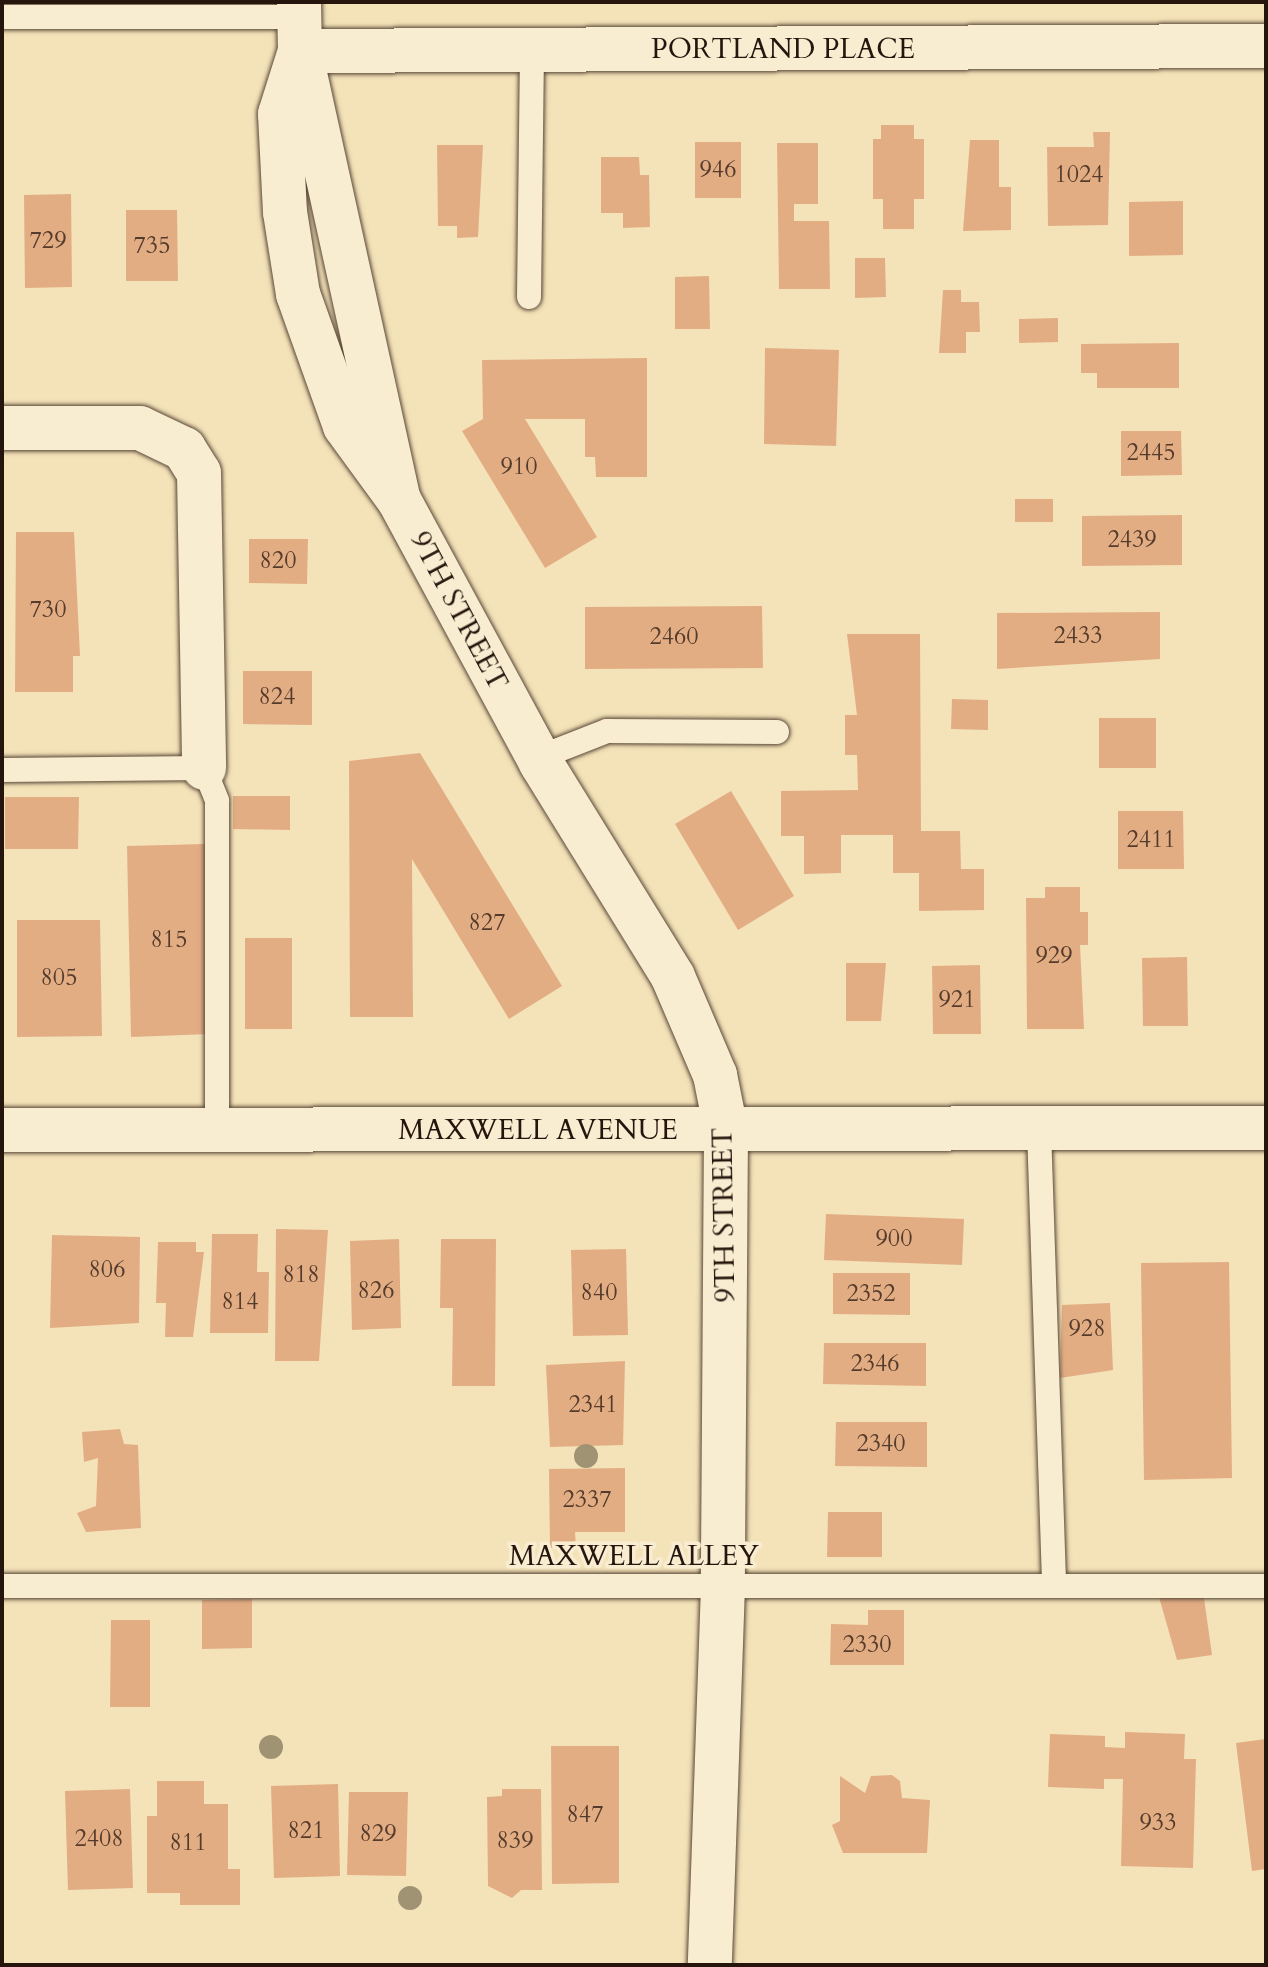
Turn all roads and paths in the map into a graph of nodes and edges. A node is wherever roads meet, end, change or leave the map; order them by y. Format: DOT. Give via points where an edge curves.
graph roads {
  1 [pos="2,17"];
  2 [pos="299,23"];
  3 [pos="1266,46"];
  4 [pos="532,50"];
  5 [pos="529,297"];
  6 [pos="2,428"];
  7 [pos="777,732"];
  8 [pos="538,758"];
  9 [pos="204,768"];
  10 [pos="2,770"];
  11 [pos="1266,1128"];
  12 [pos="1039,1129"];
  13 [pos="2,1130"];
  14 [pos="217,1130"];
  15 [pos="726,1130"];
  16 [pos="2,1586"];
  17 [pos="723,1586"];
  18 [pos="1054,1586"];
  19 [pos="1266,1586"];
  20 [pos="710,1965"];
  1 -- 2 [label="lane"];
  2 -- 4 [label="street, PORTLAND PLACE"];
  2 -- 8 [label="street, 9TH STREET" via="399,500"];
  3 -- 4 [label="street, PORTLAND PLACE"];
  4 -- 5 [label="lane"];
  6 -- 9 [label="street" via="140,428 184,449 199,473"];
  7 -- 8 [label="lane" via="607,731"];
  8 -- 15 [label="street, 9TH STREET" via="673,977 715,1075"];
  9 -- 10 [label="lane"];
  9 -- 14 [label="lane" via="217,801"];
  11 -- 12 [label="street, MAXWELL AVENUE"];
  12 -- 15 [label="street, MAXWELL AVENUE"];
  12 -- 18 [label="lane"];
  13 -- 14 [label="street, MAXWELL AVENUE"];
  14 -- 15 [label="street, MAXWELL AVENUE"];
  15 -- 17 [label="street, 9TH STREET"];
  16 -- 17 [label="lane, MAXWELL ALLEY"];
  17 -- 18 [label="lane, MAXWELL ALLEY"];
  17 -- 20 [label="street, 9TH STREET"];
  18 -- 19 [label="lane, MAXWELL ALLEY"];
}
